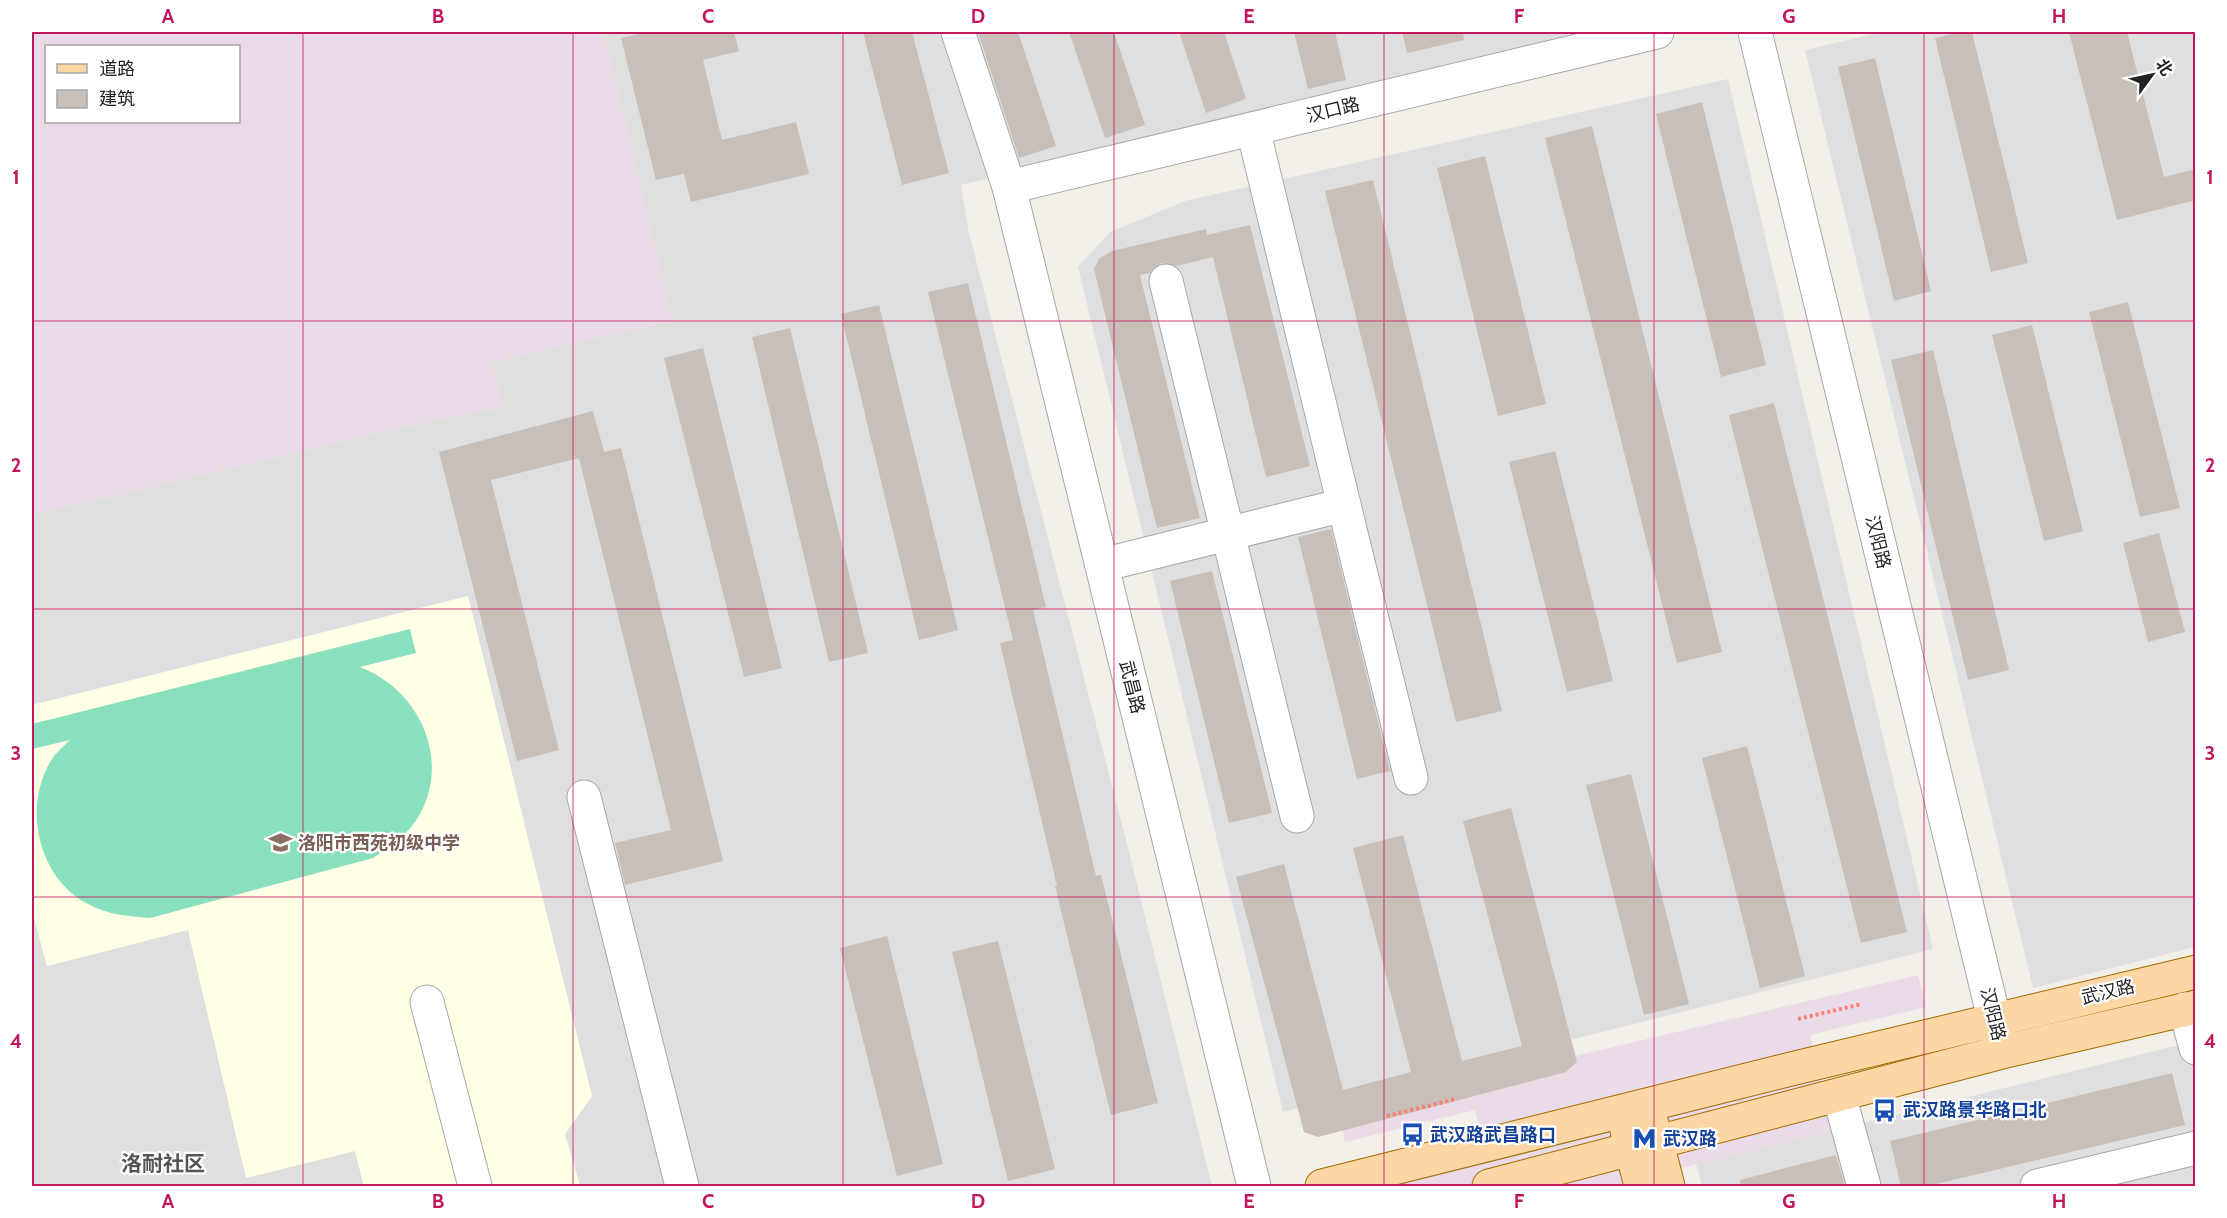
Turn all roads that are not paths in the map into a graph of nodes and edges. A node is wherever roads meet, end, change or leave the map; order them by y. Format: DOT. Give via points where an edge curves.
graph roads {
  1 [pos="958,32"];
  2 [pos="1657,32"];
  3 [pos="1755,32"];
  4 [pos="1253,129"];
  5 [pos="1009,187"];
  6 [pos="1166,281"];
  7 [pos="1344,505"];
  8 [pos="1228,534"];
  9 [pos="1102,565"];
  10 [pos="1411,778"];
  11 [pos="584,797"];
  12 [pos="1297,816"];
  13 [pos="2196,972"];
  14 [pos="427,1002"];
  15 [pos="2190,1008"];
  16 [pos="1994,1020"];
  17 [pos="2196,1048"];
  18 [pos="2002,1052"];
  19 [pos="1839,1095"];
  20 [pos="1634,1108"];
  21 [pos="1645,1147"];
  22 [pos="2196,1148"];
  23 [pos="2139,1174"];
  24 [pos="475,1186"];
  25 [pos="682,1186"];
  26 [pos="1254,1186"];
  27 [pos="1322,1186"];
  28 [pos="1489,1186"];
  29 [pos="1641,1186"];
  30 [pos="1668,1186"];
  31 [pos="1864,1186"];
  32 [pos="2037,1186"];
  1 -- 5 [label="street, 武昌路"];
  2 -- 4 [label="street, 汉口路"];
  3 -- 16 [label="street, 汉阳路"];
  4 -- 5 [label="street, 汉口路"];
  4 -- 7 [label="street"];
  5 -- 9 [label="street, 武昌路"];
  6 -- 8 [label="street"];
  7 -- 8 [label="street"];
  7 -- 10 [label="street"];
  8 -- 9 [label="street"];
  8 -- 12 [label="street"];
  9 -- 26 [label="street, 武昌路"];
  11 -- 25 [label="street"];
  13 -- 16 [label="main road, 武汉路"];
  14 -- 24 [label="street"];
  15 -- 17 [label="street"];
  15 -- 18 [label="main road, 武汉路"];
  16 -- 18 [label="street, 汉阳路"];
  16 -- 20 [label="main road, 武汉路"];
  18 -- 19 [label="main road, 武汉路"];
  19 -- 21 [label="main road, 武汉路"];
  19 -- 31 [label="street"];
  20 -- 21 [label="main road"];
  20 -- 27 [label="main road, 武汉路"];
  21 -- 28 [label="main road, 武汉路"];
  21 -- 29 [label="main road"];
  21 -- 30 [label="main road"];
  22 -- 23 [label="street"];
  23 -- 32 [label="street"];
}
